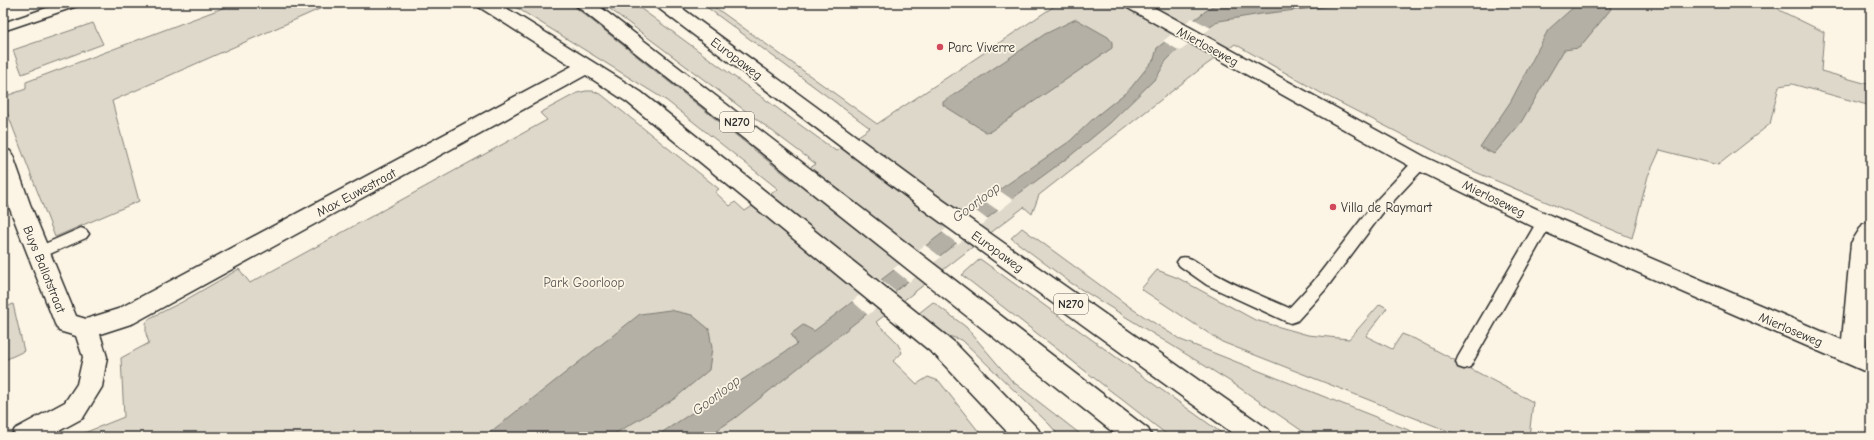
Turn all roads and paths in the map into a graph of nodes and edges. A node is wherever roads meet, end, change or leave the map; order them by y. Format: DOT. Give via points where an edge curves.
graph roads {
  1 [pos="73,3"];
  2 [pos="485,3"];
  3 [pos="584,3"];
  4 [pos="663,3"];
  5 [pos="1132,3"];
  6 [pos="3,27"];
  7 [pos="586,67"];
  8 [pos="3,156"];
  9 [pos="1420,162"];
  10 [pos="1544,222"];
  11 [pos="1871,230"];
  12 [pos="81,234"];
  13 [pos="38,253"];
  14 [pos="1185,262"];
  15 [pos="86,329"];
  16 [pos="1862,359"];
  17 [pos="1464,362"];
  18 [pos="24,437"];
  19 [pos="1029,437"];
  20 [pos="1139,437"];
  21 [pos="1259,437"];
  1 -- 6 [label="lane"];
  2 -- 7 [label="street"];
  3 -- 20 [label="street, N270"];
  4 -- 21 [label="street, Europaweg / N270" via="936,207"];
  5 -- 9 [label="street, Mierloseweg"];
  7 -- 15 [label="street, Max Euwestraat" via="126,316"];
  7 -- 19 [label="street" via="634,97 945,349"];
  8 -- 13 [label="street, Buys Ballotstraat"];
  9 -- 10 [label="street, Mierloseweg"];
  9 -- 14 [label="lane" via="1379,207 1319,286 1291,316 1213,281"];
  10 -- 16 [label="street, Mierloseweg"];
  10 -- 17 [label="lane"];
  11 -- 16 [label="street" via="1862,244"];
  12 -- 13 [label="lane"];
  13 -- 15 [label="street, Buys Ballotstraat" via="67,324"];
  15 -- 18 [label="street" via="95,357 89,387 74,410"];
}
